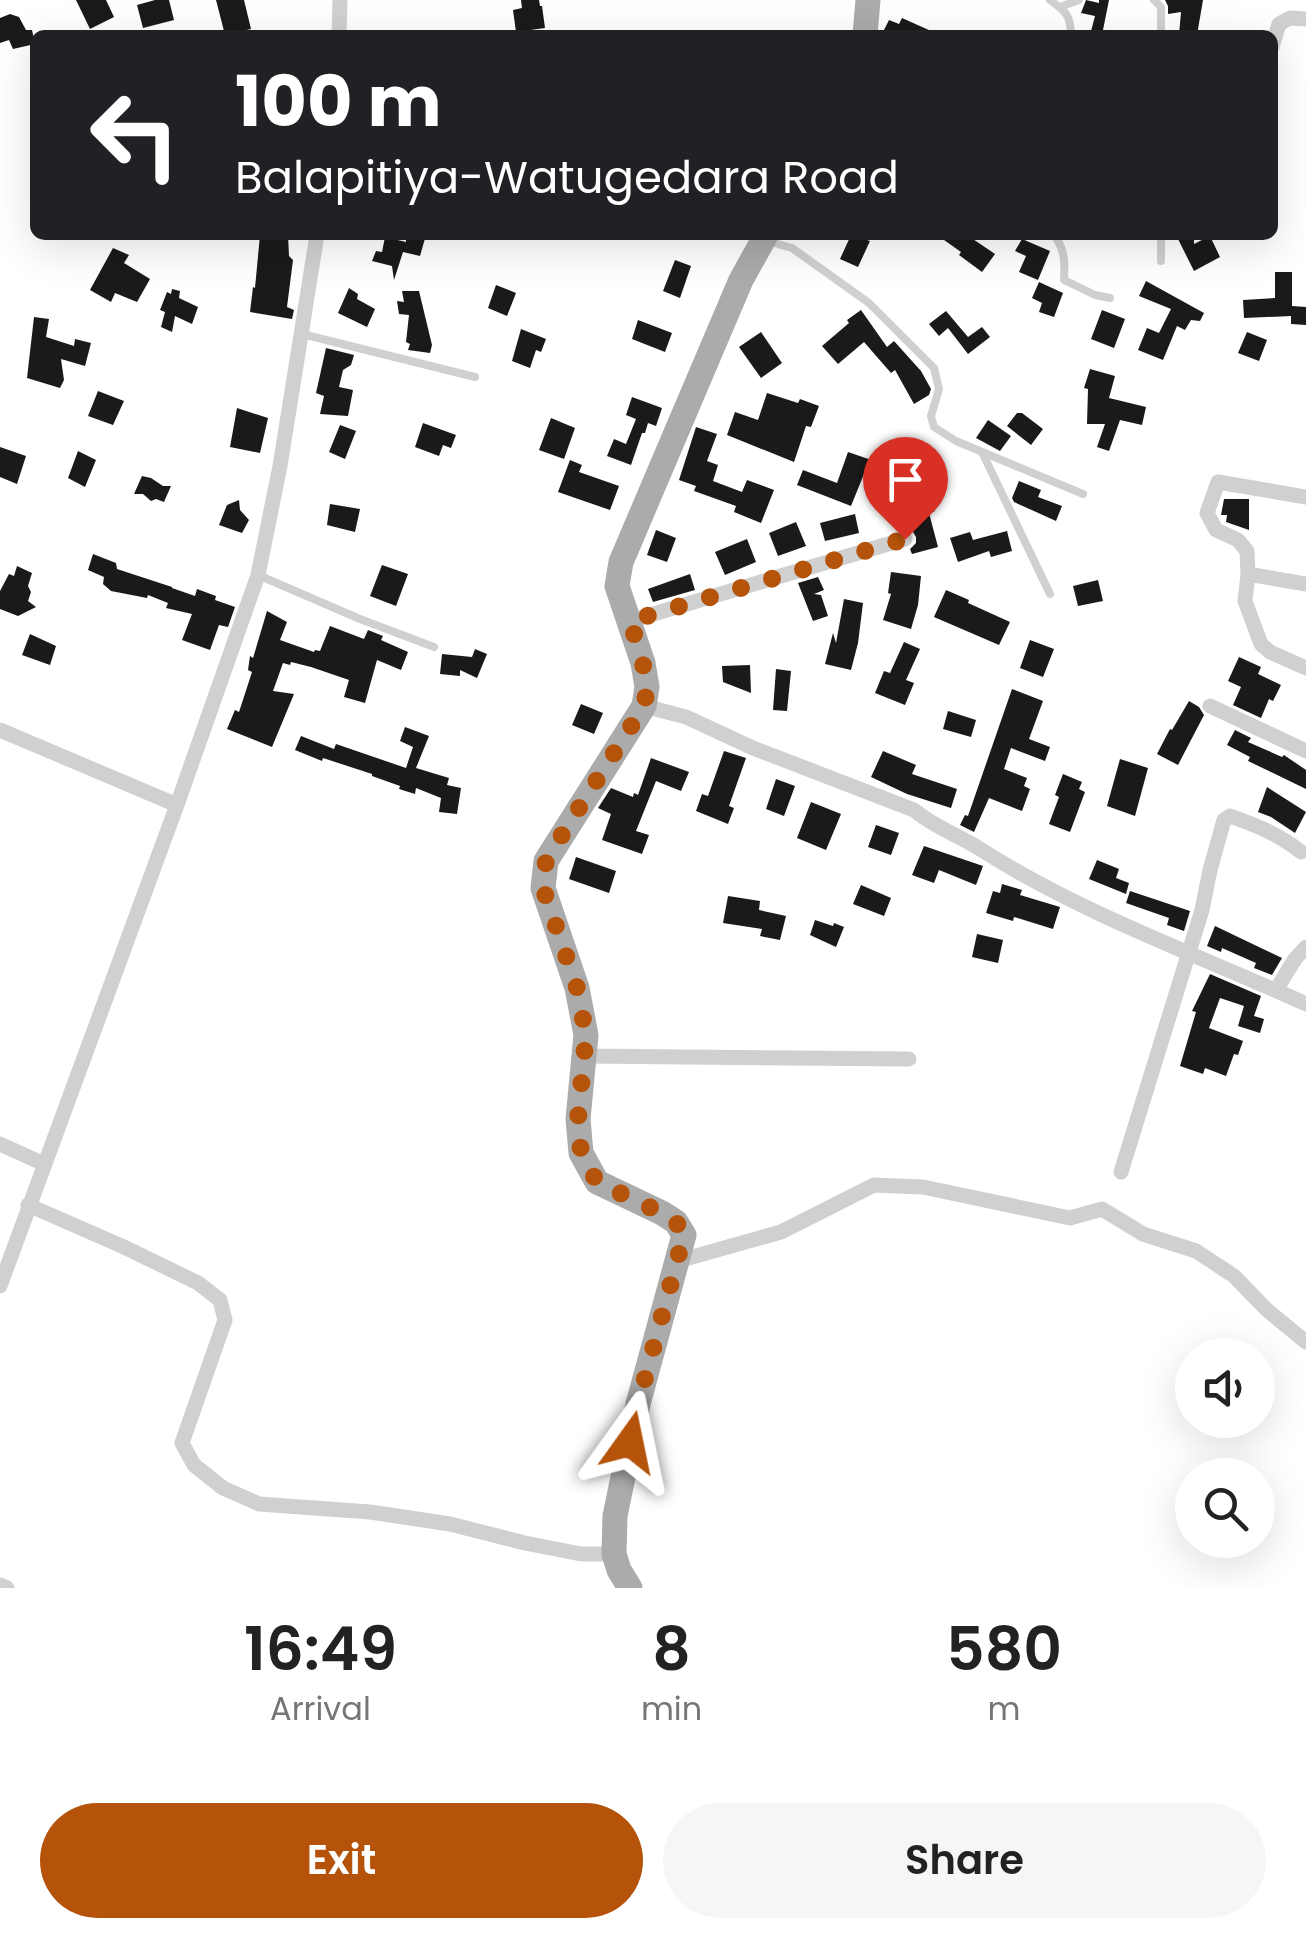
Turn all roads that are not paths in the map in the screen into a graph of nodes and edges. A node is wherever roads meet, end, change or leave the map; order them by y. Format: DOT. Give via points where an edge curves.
graph roads {
  1 [pos="340,0"];
  2 [pos="868,0"];
  3 [pos="1050,0"];
  4 [pos="1078,0"];
  5 [pos="1154,0"];
  6 [pos="1060,7"];
  7 [pos="1306,19"];
  8 [pos="339,30"];
  9 [pos="866,30"];
  10 [pos="1070,30"];
  11 [pos="1160,30"];
  12 [pos="1277,30"];
  13 [pos="316,240"];
  14 [pos="762,240"];
  15 [pos="772,240"];
  16 [pos="1057,240"];
  17 [pos="1161,240"];
  18 [pos="1161,262"];
  19 [pos="1110,298"];
  20 [pos="302,334"];
  21 [pos="475,378"];
  22 [pos="982,452"];
  23 [pos="1083,494"];
  24 [pos="1306,497"];
  25 [pos="905,539"];
  26 [pos="1248,574"];
  27 [pos="258,575"];
  28 [pos="1306,584"];
  29 [pos="1050,594"];
  30 [pos="630,621"];
  31 [pos="434,647"];
  32 [pos="1306,668"];
  33 [pos="644,706"];
  34 [pos="1210,706"];
  35 [pos="0,730"];
  36 [pos="1306,751"];
  37 [pos="176,805"];
  38 [pos="1301,852"];
  39 [pos="1306,947"];
  40 [pos="1189,954"];
  41 [pos="1276,990"];
  42 [pos="1306,1004"];
  43 [pos="584,1056"];
  44 [pos="910,1059"];
  45 [pos="0,1144"];
  46 [pos="44,1164"];
  47 [pos="1122,1172"];
  48 [pos="28,1205"];
  49 [pos="678,1261"];
  50 [pos="0,1286"];
  51 [pos="1306,1342"];
  52 [pos="614,1554"];
  53 [pos="0,1585"];
  54 [pos="7,1588"];
  55 [pos="630,1588"];
  1 -- 8 [label="street"];
  2 -- 9 [label="main road"];
  3 -- 6 [label="lane"];
  4 -- 6 [label="lane"];
  5 -- 11 [label="lane"];
  6 -- 10 [label="lane"];
  7 -- 12 [label="street" via="1290,18"];
  13 -- 20 [label="street"];
  14 -- 30 [label="main road" via="621,562 617,586"];
  15 -- 22 [label="lane" via="869,303 934,368 934,427"];
  16 -- 19 [label="lane" via="1064,280"];
  17 -- 18 [label="lane"];
  20 -- 21 [label="lane"];
  20 -- 27 [label="street"];
  22 -- 23 [label="lane"];
  22 -- 29 [label="lane"];
  24 -- 26 [label="street" via="1218,482 1207,514 1216,530 1247,551"];
  25 -- 30 [label="street"];
  26 -- 28 [label="street"];
  26 -- 32 [label="street" via="1245,600 1261,644"];
  27 -- 31 [label="lane"];
  27 -- 37 [label="street"];
  30 -- 33 [label="main road" via="647,687"];
  33 -- 40 [label="street" via="914,810 1036,884"];
  33 -- 43 [label="main road" via="546,860 543,888 577,988"];
  34 -- 36 [label="street"];
  35 -- 37 [label="street"];
  37 -- 46 [label="street"];
  38 -- 40 [label="street" via="1259,826 1224,820"];
  39 -- 41 [label="street"];
  40 -- 41 [label="street"];
  40 -- 47 [label="street"];
  41 -- 42 [label="street"];
  43 -- 44 [label="street"];
  43 -- 49 [label="main road" via="581,1153 597,1182 676,1222 684,1235"];
  45 -- 46 [label="street"];
  46 -- 48 [label="street"];
  48 -- 50 [label="street"];
  48 -- 52 [label="street" via="220,1300 226,1320 182,1443 194,1464 223,1488 259,1504 402,1517 582,1554"];
  49 -- 51 [label="street" via="782,1232 874,1185 923,1187 1070,1218 1102,1209 1142,1234 1196,1251"];
  49 -- 52 [label="main road" via="638,1404 615,1516"];
  52 -- 55 [label="main road"];
  53 -- 54 [label="street"];
}
